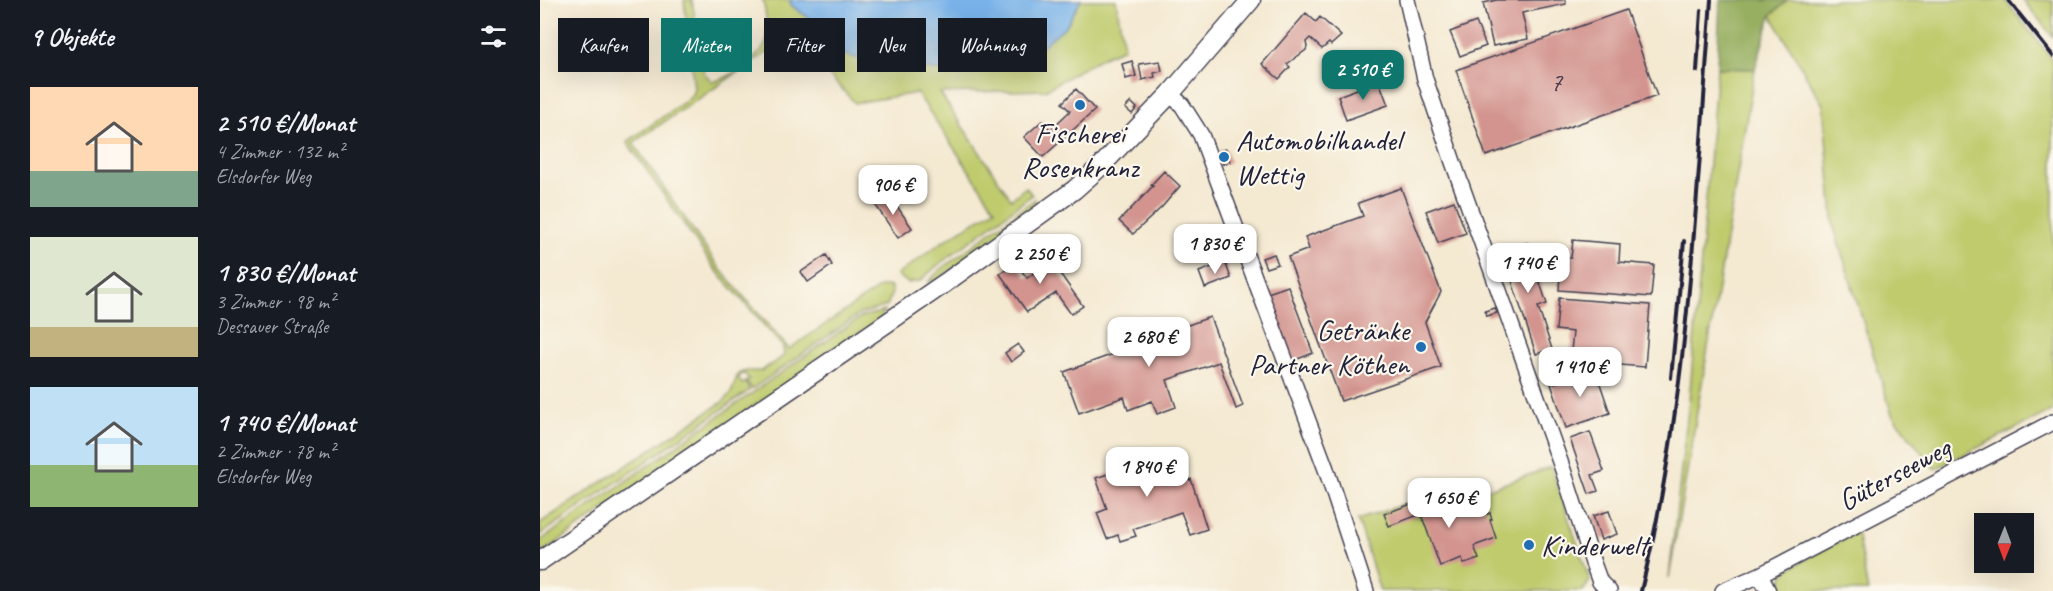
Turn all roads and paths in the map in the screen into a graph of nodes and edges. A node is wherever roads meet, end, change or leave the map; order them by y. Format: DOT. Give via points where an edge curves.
graph roads {
  1 [pos="1251,0"];
  2 [pos="1407,0"];
  3 [pos="1170,94"];
  4 [pos="2053,422"];
  5 [pos="540,561"];
  6 [pos="1760,575"];
  7 [pos="1604,590"];
  8 [pos="1366,591"];
  9 [pos="1723,591"];
  10 [pos="1768,591"];
  1 -- 3 [label="main road"];
  2 -- 7 [label="street" via="1438,117"];
  3 -- 5 [label="main road" via="1089,178 1050,209"];
  3 -- 8 [label="street" via="1201,135 1326,469"];
  4 -- 6 [label="street, Güterseeweg"];
  6 -- 9 [label="street, Güterseeweg"];
  6 -- 10 [label="street"];
}
